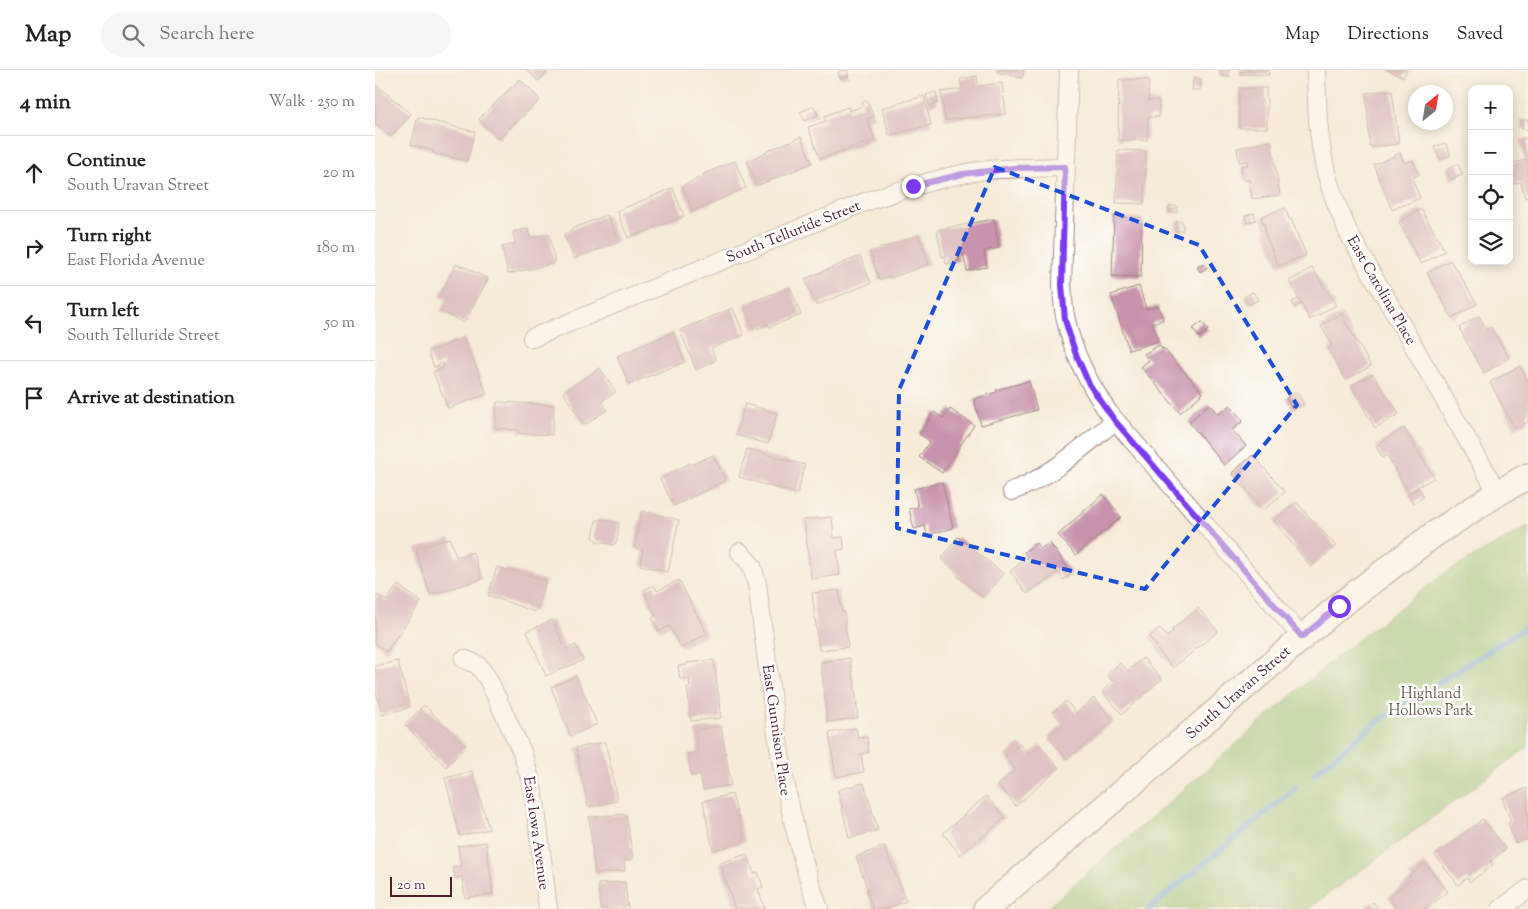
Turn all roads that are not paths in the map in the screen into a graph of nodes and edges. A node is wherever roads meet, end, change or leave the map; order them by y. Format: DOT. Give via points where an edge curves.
graph roads {
  1 [pos="1069,70"];
  2 [pos="1316,70"];
  3 [pos="1065,167"];
  4 [pos="532,338"];
  5 [pos="1115,421"];
  6 [pos="1528,476"];
  7 [pos="1012,491"];
  8 [pos="1498,493"];
  9 [pos="740,552"];
  10 [pos="1302,637"];
  11 [pos="464,659"];
  12 [pos="1528,889"];
  13 [pos="548,909"];
  14 [pos="819,909"];
  15 [pos="986,909"];
  16 [pos="1501,909"];
  1 -- 3 [label="street"];
  2 -- 8 [label="street, East Carolina Place" via="1320,142 1331,189 1348,232"];
  3 -- 4 [label="street, South Telluride Street" via="963,174 913,186 865,202"];
  3 -- 5 [label="street" via="1062,285 1065,320 1089,384"];
  5 -- 7 [label="street" via="1043,477"];
  5 -- 10 [label="street"];
  6 -- 8 [label="street, South Uravan Street"];
  8 -- 10 [label="street, South Uravan Street" via="1433,535"];
  9 -- 14 [label="street, East Gunnison Place" via="752,566 757,584 781,768 798,845"];
  10 -- 15 [label="street, South Uravan Street"];
  11 -- 13 [label="street, East Iowa Avenue" via="478,665 489,678 522,752 535,802"];
  12 -- 16 [label="street"];
}
